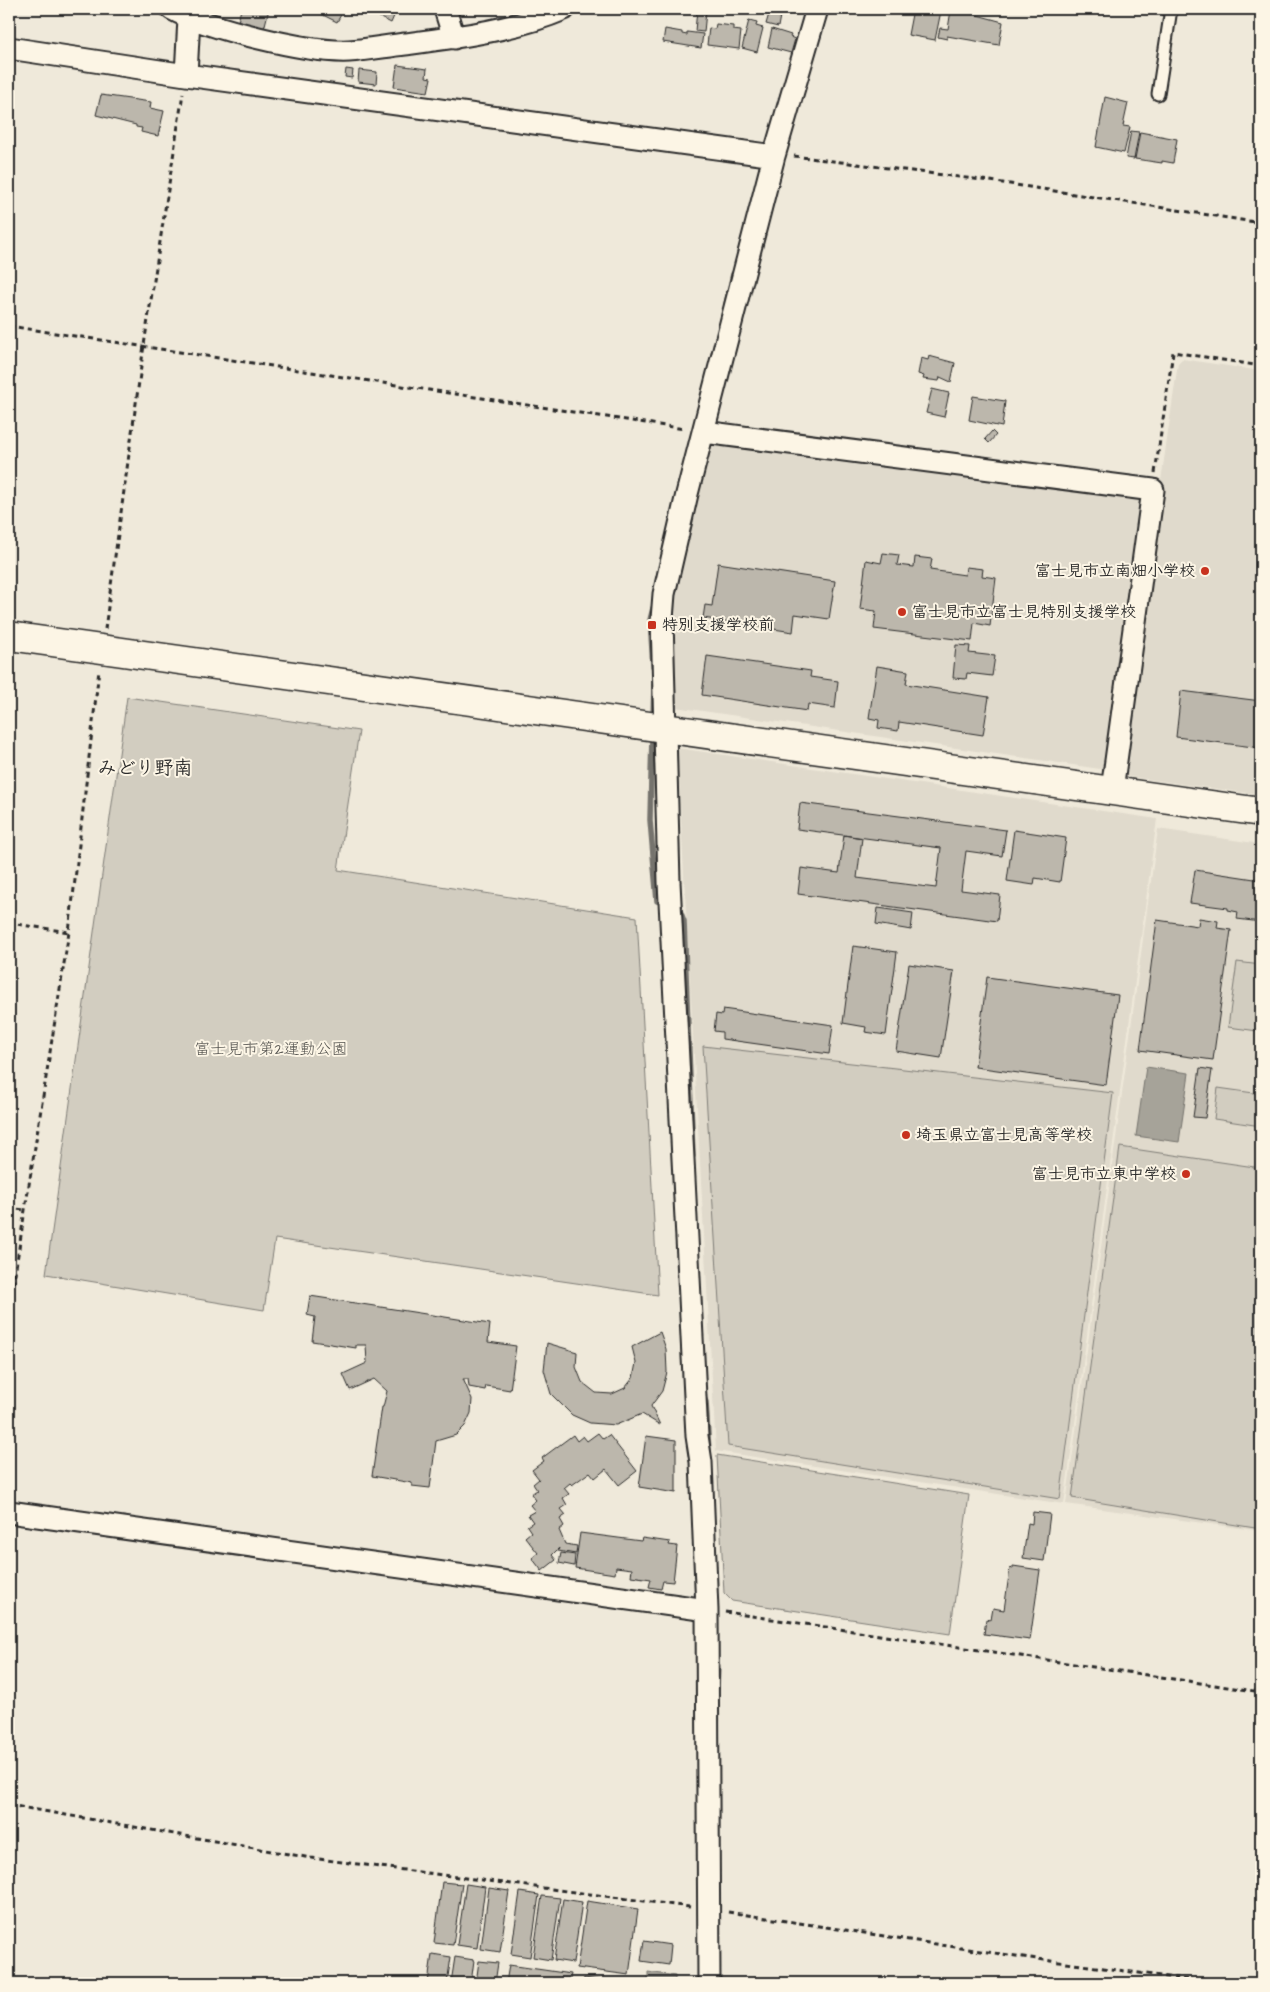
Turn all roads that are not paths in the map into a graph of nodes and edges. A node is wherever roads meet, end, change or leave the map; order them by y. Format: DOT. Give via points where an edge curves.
graph roads {
  1 [pos="445,9"];
  2 [pos="564,9"];
  3 [pos="817,9"];
  4 [pos="1171,9"];
  5 [pos="180,13"];
  6 [pos="454,38"];
  7 [pos="9,48"];
  8 [pos="186,75"];
  9 [pos="1158,94"];
  10 [pos="775,155"];
  11 [pos="704,432"];
  12 [pos="9,636"];
  13 [pos="665,728"];
  14 [pos="1112,790"];
  15 [pos="1261,812"];
  16 [pos="9,1512"];
  17 [pos="707,1610"];
  18 [pos="708,1983"];
  1 -- 6 [label="street"];
  2 -- 6 [label="street" via="544,18"];
  3 -- 10 [label="street"];
  4 -- 9 [label="lane"];
  5 -- 6 [label="street" via="307,47 348,51"];
  5 -- 8 [label="street"];
  7 -- 8 [label="street"];
  8 -- 10 [label="street"];
  10 -- 11 [label="street"];
  11 -- 13 [label="street" via="664,594"];
  11 -- 14 [label="street" via="1153,490"];
  12 -- 13 [label="street"];
  13 -- 14 [label="street"];
  13 -- 17 [label="street" via="669,882"];
  14 -- 15 [label="street"];
  16 -- 17 [label="street"];
  17 -- 18 [label="street"];
}
